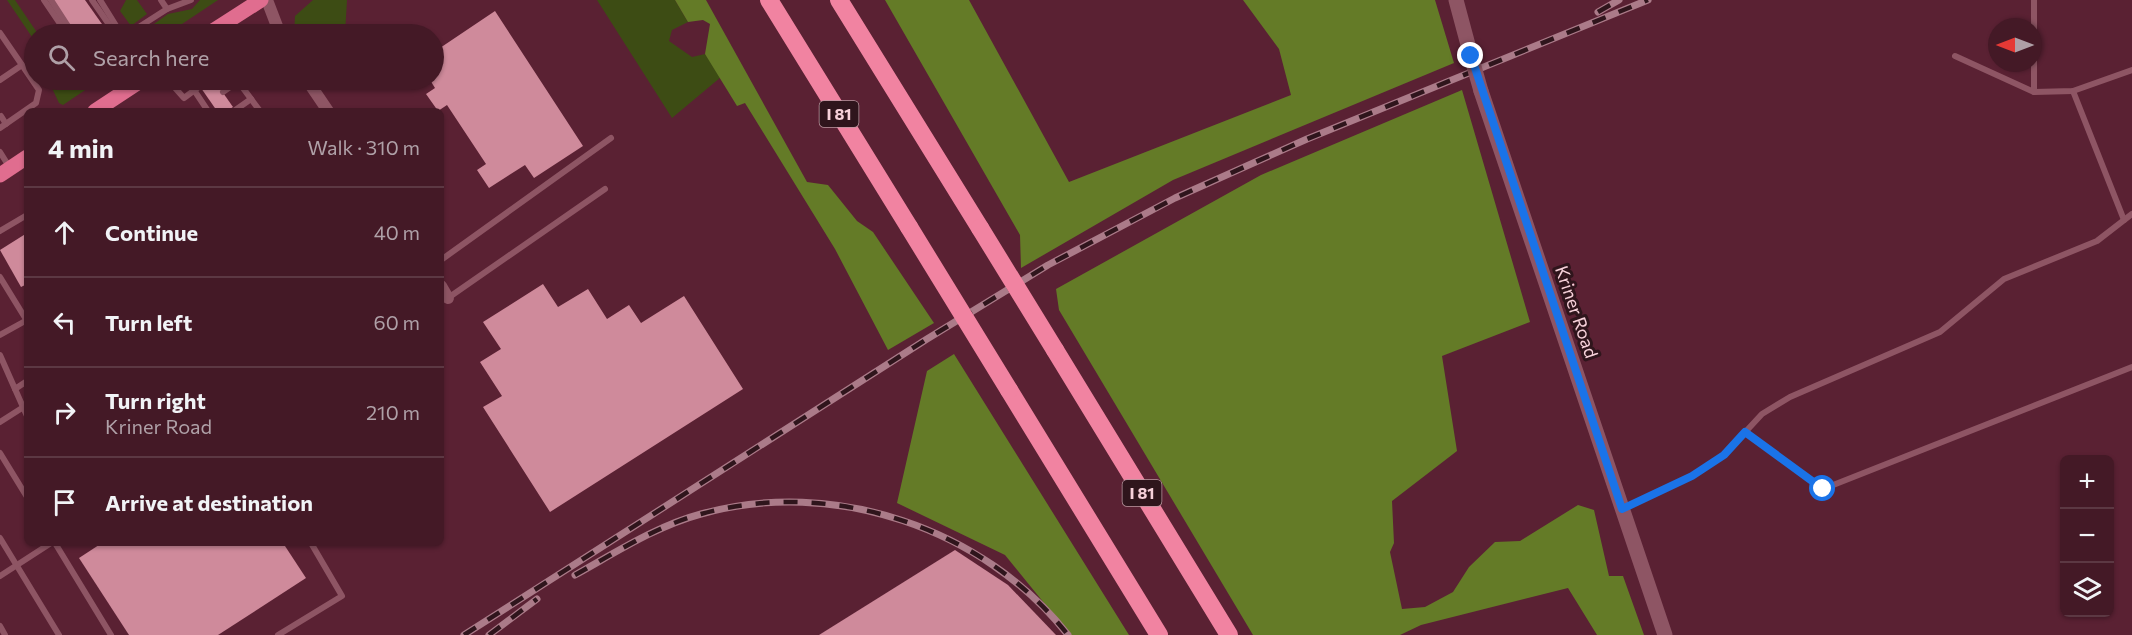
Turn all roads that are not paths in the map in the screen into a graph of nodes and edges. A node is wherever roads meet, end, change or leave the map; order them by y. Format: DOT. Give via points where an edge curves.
graph roads {
  1 [pos="44,0"];
  2 [pos="51,0"];
  3 [pos="92,0"];
  4 [pos="100,0"];
  5 [pos="161,0"];
  6 [pos="191,0"];
  7 [pos="261,0"];
  8 [pos="267,0"];
  9 [pos="769,0"];
  10 [pos="839,0"];
  11 [pos="1456,0"];
  12 [pos="2034,0"];
  13 [pos="167,9"];
  14 [pos="60,24"];
  15 [pos="67,24"];
  16 [pos="108,24"];
  17 [pos="117,24"];
  18 [pos="141,24"];
  19 [pos="224,24"];
  20 [pos="276,24"];
  21 [pos="0,33"];
  22 [pos="1955,56"];
  23 [pos="22,65"];
  24 [pos="24,68"];
  25 [pos="2132,70"];
  26 [pos="0,80"];
  27 [pos="4,88"];
  28 [pos="39,90"];
  29 [pos="127,90"];
  30 [pos="177,90"];
  31 [pos="194,90"];
  32 [pos="226,90"];
  33 [pos="245,90"];
  34 [pos="314,90"];
  35 [pos="2073,91"];
  36 [pos="223,92"];
  37 [pos="2034,92"];
  38 [pos="251,99"];
  39 [pos="207,106"];
  40 [pos="17,107"];
  41 [pos="29,108"];
  42 [pos="100,108"];
  43 [pos="238,108"];
  44 [pos="258,108"];
  45 [pos="326,108"];
  46 [pos="24,112"];
  47 [pos="21,114"];
  48 [pos="1,116"];
  49 [pos="3,126"];
  50 [pos="611,138"];
  51 [pos="0,152"];
  52 [pos="24,159"];
  53 [pos="5,172"];
  54 [pos="605,189"];
  55 [pos="2132,214"];
  56 [pos="24,217"];
  57 [pos="2124,220"];
  58 [pos="0,231"];
  59 [pos="444,258"];
  60 [pos="0,277"];
  61 [pos="444,291"];
  62 [pos="448,298"];
  63 [pos="24,315"];
  64 [pos="24,322"];
  65 [pos="0,335"];
  66 [pos="0,355"];
  67 [pos="2132,367"];
  68 [pos="24,383"];
  69 [pos="15,388"];
  70 [pos="22,408"];
  71 [pos="24,411"];
  72 [pos="0,422"];
  73 [pos="1745,432"];
  74 [pos="0,453"];
  75 [pos="24,492"];
  76 [pos="1622,509"];
  77 [pos="0,538"];
  78 [pos="48,546"];
  79 [pos="55,546"];
  80 [pos="313,546"];
  81 [pos="16,565"];
  82 [pos="0,576"];
  83 [pos="0,627"];
  84 [pos="5,635"];
  85 [pos="59,635"];
  86 [pos="111,635"];
  87 [pos="278,635"];
  88 [pos="1159,635"];
  89 [pos="1229,635"];
  90 [pos="1665,635"];
  1 -- 14 [label="lane"];
  2 -- 15 [label="lane"];
  3 -- 16 [label="lane"];
  4 -- 17 [label="lane"];
  5 -- 13 [label="lane"];
  6 -- 13 [label="lane"];
  7 -- 19 [label="main road"];
  8 -- 20 [label="street"];
  9 -- 88 [label="highway, I 81, bridge"];
  10 -- 89 [label="highway, I 81, bridge"];
  11 -- 76 [label="street, Kriner Road, bridge" via="1481,91"];
  12 -- 37 [label="lane"];
  13 -- 18 [label="lane"];
  21 -- 23 [label="lane"];
  22 -- 37 [label="lane"];
  23 -- 24 [label="lane"];
  23 -- 26 [label="lane"];
  25 -- 35 [label="lane"];
  26 -- 27 [label="lane"];
  28 -- 41 [label="lane" via="36,103"];
  29 -- 42 [label="main road"];
  30 -- 31 [label="lane" via="184,98"];
  31 -- 39 [label="lane"];
  32 -- 36 [label="lane"];
  33 -- 38 [label="lane"];
  34 -- 45 [label="street"];
  35 -- 37 [label="lane"];
  35 -- 57 [label="lane"];
  38 -- 43 [label="lane"];
  38 -- 44 [label="lane"];
  40 -- 47 [label="lane"];
  46 -- 47 [label="lane"];
  47 -- 49 [label="lane"];
  48 -- 49 [label="lane"];
  50 -- 59 [label="lane"];
  51 -- 53 [label="lane"];
  52 -- 53 [label="main road"];
  54 -- 62 [label="lane"];
  55 -- 57 [label="lane"];
  56 -- 58 [label="lane"];
  57 -- 73 [label="lane" via="2097,241 2004,279 1940,332 1791,397 1762,414"];
  60 -- 63 [label="lane"];
  61 -- 62 [label="street"];
  64 -- 65 [label="lane"];
  66 -- 69 [label="lane"];
  67 -- 73 [label="lane" via="1823,489"];
  68 -- 69 [label="lane"];
  69 -- 70 [label="lane"];
  70 -- 71 [label="lane"];
  70 -- 72 [label="lane"];
  73 -- 76 [label="lane" via="1716,460 1692,476"];
  74 -- 75 [label="lane"];
  76 -- 90 [label="street, Kriner Road"];
  77 -- 81 [label="lane"];
  78 -- 81 [label="lane"];
  79 -- 86 [label="lane"];
  80 -- 87 [label="lane" via="342,596"];
  81 -- 82 [label="lane"];
  81 -- 85 [label="lane"];
  83 -- 84 [label="lane"];
}
